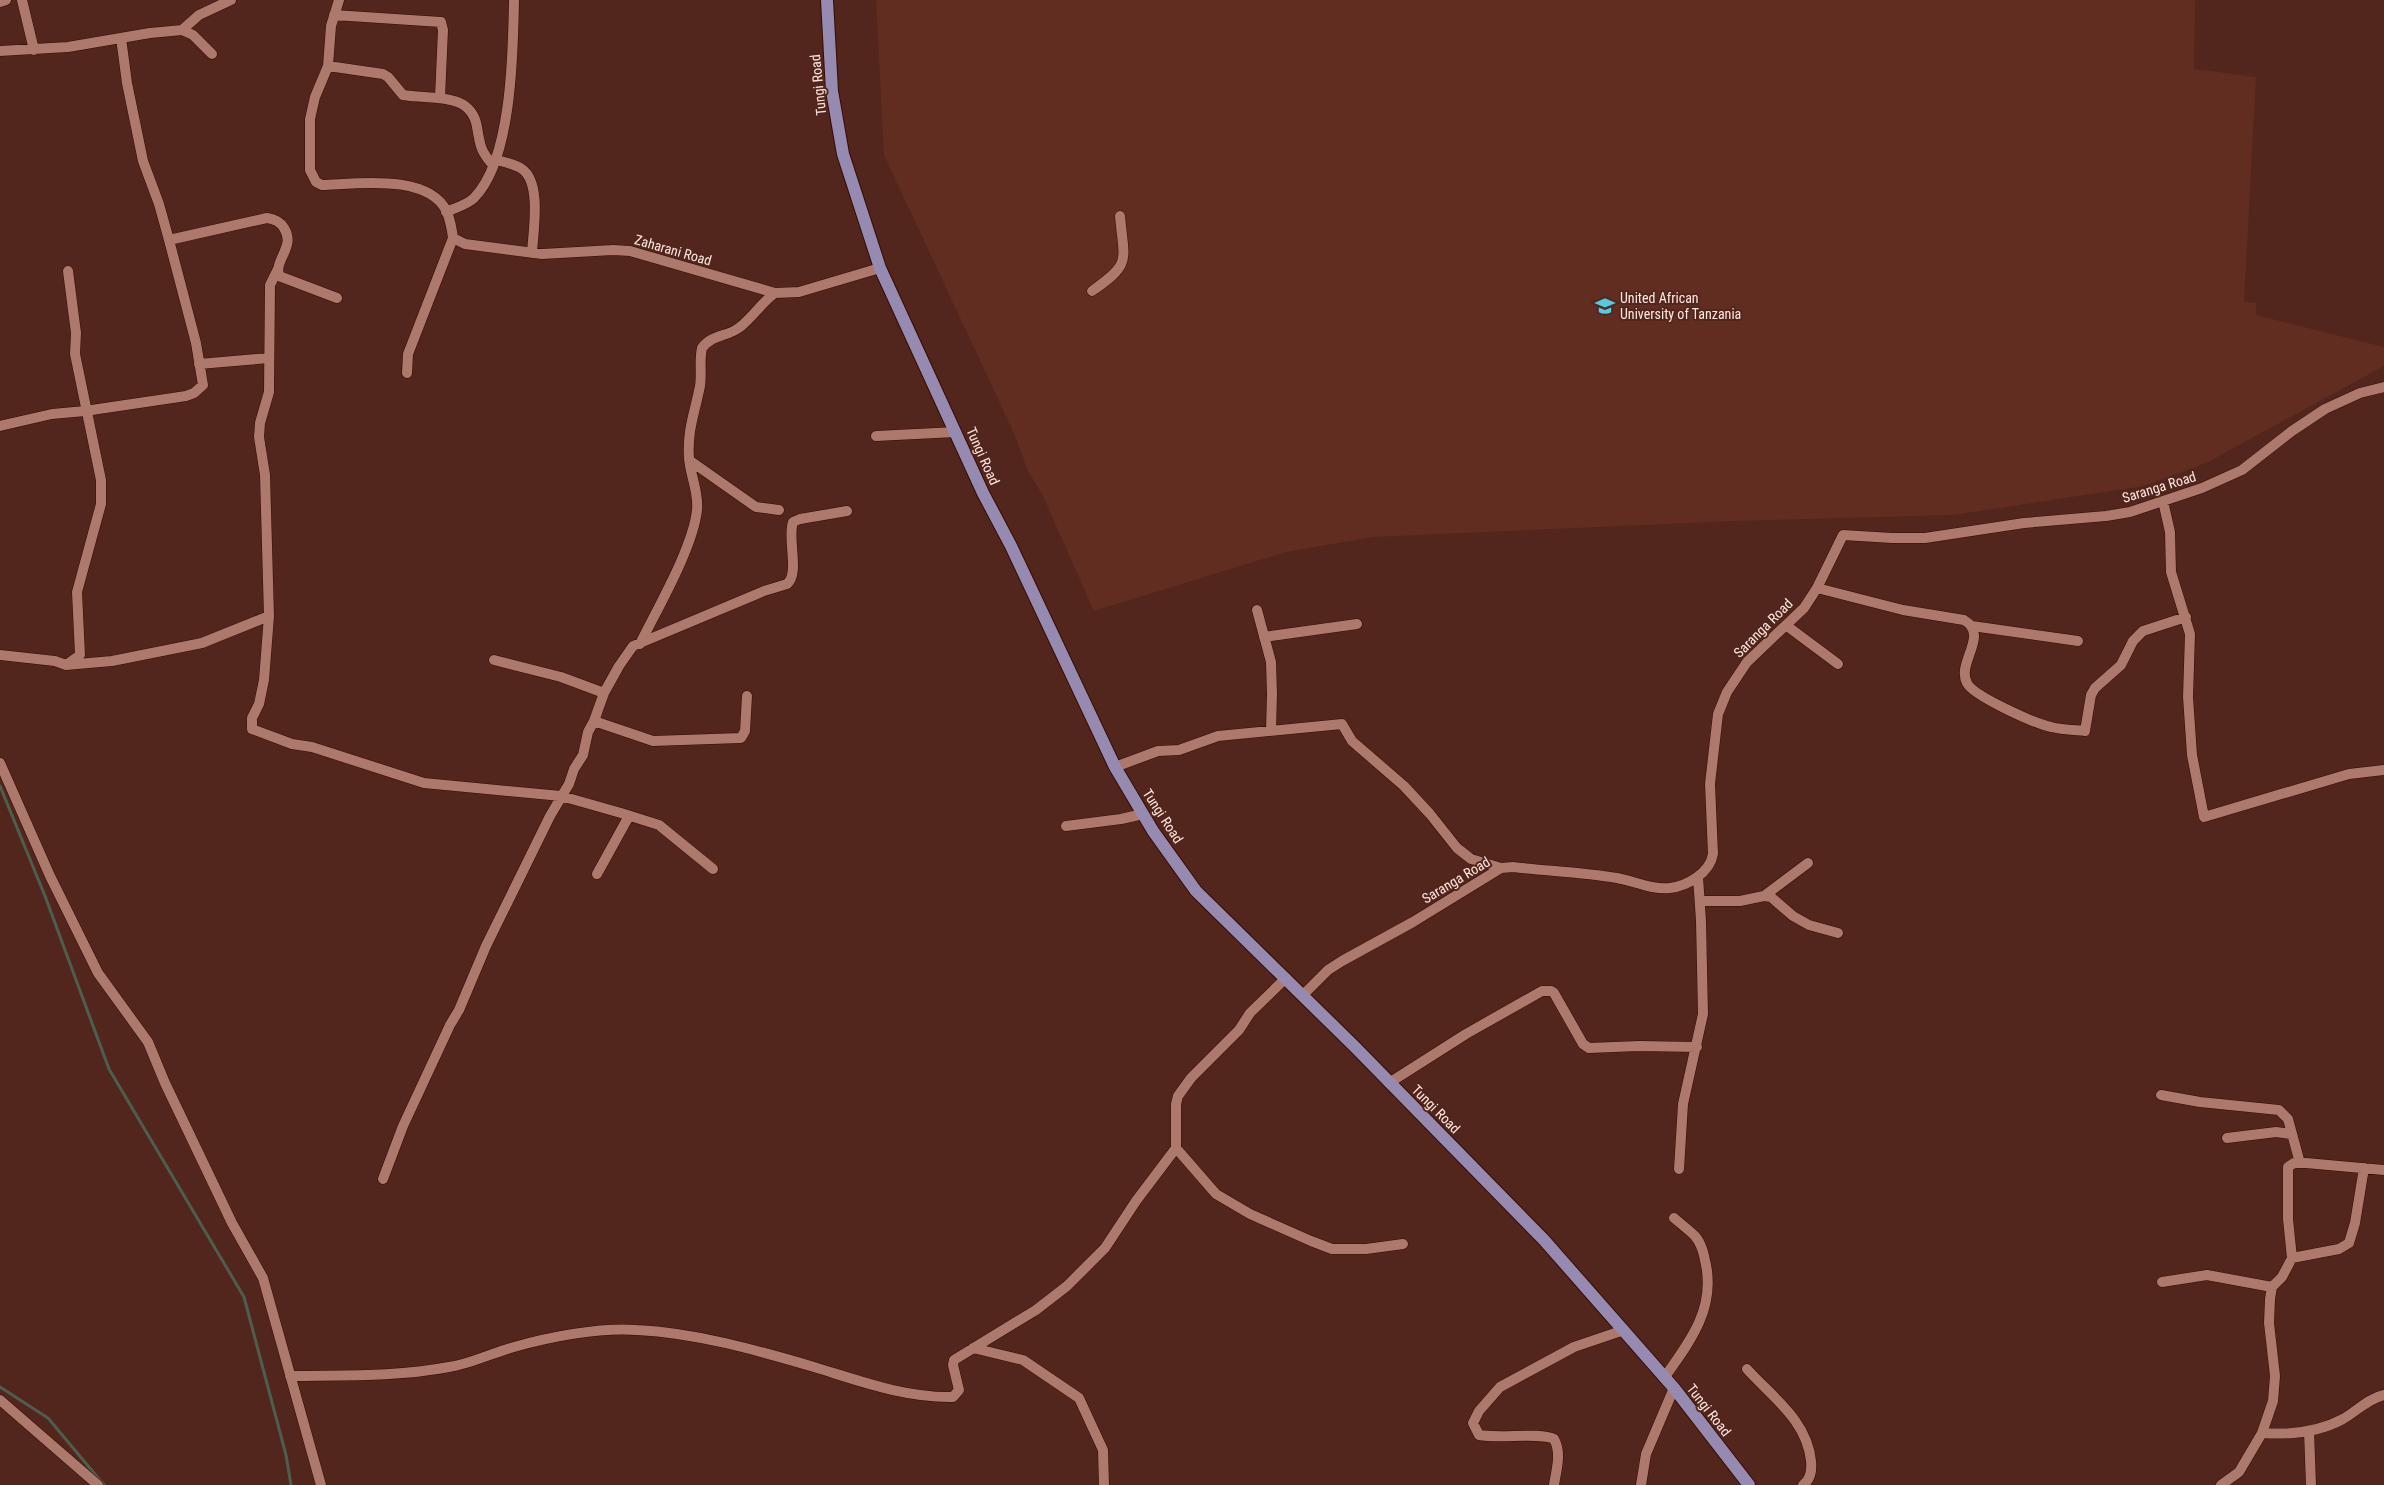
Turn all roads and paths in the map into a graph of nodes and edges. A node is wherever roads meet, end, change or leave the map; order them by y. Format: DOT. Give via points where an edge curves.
graph roads {
  1 [pos="6,0"];
  2 [pos="22,0"];
  3 [pos="231,0"];
  4 [pos="339,0"];
  5 [pos="514,0"];
  6 [pos="827,0"];
  7 [pos="0,2"];
  8 [pos="334,15"];
  9 [pos="182,30"];
  10 [pos="122,38"];
  11 [pos="34,50"];
  12 [pos="0,51"];
  13 [pos="212,54"];
  14 [pos="328,66"];
  15 [pos="440,97"];
  16 [pos="495,163"];
  17 [pos="446,212"];
  18 [pos="1120,216"];
  19 [pos="453,238"];
  20 [pos="169,240"];
  21 [pos="532,253"];
  22 [pos="880,268"];
  23 [pos="278,269"];
  24 [pos="68,271"];
  25 [pos="1092,291"];
  26 [pos="774,293"];
  27 [pos="337,298"];
  28 [pos="269,358"];
  29 [pos="199,364"];
  30 [pos="407,373"];
  31 [pos="2384,387"];
  32 [pos="85,411"];
  33 [pos="0,426"];
  34 [pos="956,432"];
  35 [pos="876,436"];
  36 [pos="689,460"];
  37 [pos="2163,501"];
  38 [pos="779,510"];
  39 [pos="847,512"];
  40 [pos="1817,588"];
  41 [pos="1257,610"];
  42 [pos="269,616"];
  43 [pos="2186,617"];
  44 [pos="1356,624"];
  45 [pos="1787,626"];
  46 [pos="1972,626"];
  47 [pos="1264,637"];
  48 [pos="2078,640"];
  49 [pos="640,644"];
  50 [pos="0,655"];
  51 [pos="494,660"];
  52 [pos="1838,664"];
  53 [pos="66,665"];
  54 [pos="604,693"];
  55 [pos="747,696"];
  56 [pos="594,721"];
  57 [pos="1271,730"];
  58 [pos="0,763"];
  59 [pos="1115,767"];
  60 [pos="2384,770"];
  61 [pos="561,796"];
  62 [pos="1143,814"];
  63 [pos="629,816"];
  64 [pos="1066,826"];
  65 [pos="1808,863"];
  66 [pos="1501,868"];
  67 [pos="712,869"];
  68 [pos="597,874"];
  69 [pos="1698,877"];
  70 [pos="1764,896"];
  71 [pos="1700,901"];
  72 [pos="1838,933"];
  73 [pos="1286,978"];
  74 [pos="1303,995"];
  75 [pos="1697,1047"];
  76 [pos="1389,1083"];
  77 [pos="2160,1095"];
  78 [pos="2291,1134"];
  79 [pos="2227,1138"];
  80 [pos="1176,1148"];
  81 [pos="2300,1163"];
  82 [pos="2364,1168"];
  83 [pos="1679,1169"];
  84 [pos="2384,1170"];
  85 [pos="383,1178"];
  86 [pos="1674,1218"];
  87 [pos="1403,1244"];
  88 [pos="2292,1258"];
  89 [pos="2162,1282"];
  90 [pos="2272,1287"];
  91 [pos="1624,1330"];
  92 [pos="973,1348"];
  93 [pos="1747,1369"];
  94 [pos="290,1376"];
  95 [pos="1664,1378"];
  96 [pos="1674,1388"];
  97 [pos="2384,1395"];
  98 [pos="0,1400"];
  99 [pos="2309,1431"];
  100 [pos="2262,1433"];
  101 [pos="98,1485"];
  102 [pos="321,1485"];
  103 [pos="1104,1485"];
  104 [pos="1554,1485"];
  105 [pos="1641,1485"];
  106 [pos="1749,1485"];
  107 [pos="1803,1485"];
  108 [pos="2220,1485"];
  109 [pos="2311,1485"];
  1 -- 7 [label="street"];
  2 -- 11 [label="street"];
  3 -- 9 [label="street" via="199,16"];
  4 -- 8 [label="street"];
  5 -- 16 [label="street" via="513,56"];
  6 -- 22 [label="main road, Tungi Road" via="832,91 843,154"];
  8 -- 14 [label="street"];
  8 -- 15 [label="street" via="441,22"];
  9 -- 10 [label="street"];
  9 -- 13 [label="street" via="193,35"];
  10 -- 11 [label="street"];
  10 -- 20 [label="street" via="142,161"];
  11 -- 12 [label="street"];
  14 -- 15 [label="street" via="383,74 403,95"];
  14 -- 17 [label="street" via="313,102 310,119 310,170 316,182 322,185 362,182 406,185 436,199"];
  15 -- 16 [label="street" via="472,111 481,150"];
  16 -- 17 [label="street" via="474,198"];
  16 -- 21 [label="street" via="521,168 531,182 535,203"];
  17 -- 19 [label="street"];
  18 -- 25 [label="street" via="1124,259 1117,273"];
  19 -- 21 [label="street, Zaharani Road" via="464,244"];
  19 -- 30 [label="street" via="408,354"];
  20 -- 23 [label="street" via="272,219 280,223 288,235"];
  20 -- 29 [label="street"];
  21 -- 26 [label="street, Zaharani Road" via="630,251"];
  22 -- 26 [label="street, Zaharani Road" via="799,292"];
  22 -- 34 [label="main road, Tungi Road"];
  23 -- 27 [label="street" via="280,278"];
  23 -- 28 [label="street" via="270,285"];
  24 -- 32 [label="street" via="76,333 75,354"];
  26 -- 36 [label="street" via="741,326 713,338 702,348 700,386 689,428"];
  28 -- 29 [label="street"];
  28 -- 42 [label="street" via="269,392 259,437 265,475"];
  29 -- 32 [label="street" via="203,385 190,395"];
  31 -- 37 [label="street, Saranga Road" via="2360,393 2325,409 2242,470"];
  32 -- 33 [label="street" via="52,414"];
  32 -- 53 [label="street" via="102,497 77,592 80,655"];
  34 -- 35 [label="street"];
  34 -- 59 [label="main road, Tungi Road"];
  36 -- 38 [label="street" via="756,507"];
  36 -- 49 [label="street" via="697,496 695,524"];
  37 -- 40 [label="street, Saranga Road" via="2106,516 2024,523 1925,538 1843,535"];
  37 -- 43 [label="street" via="2170,532 2171,572"];
  39 -- 49 [label="street" via="793,522 790,530 792,576 787,584"];
  40 -- 45 [label="street, Saranga Road"];
  40 -- 46 [label="street" via="1903,610 1960,618"];
  41 -- 47 [label="street"];
  42 -- 53 [label="street" via="202,643 138,657"];
  42 -- 61 [label="street" via="264,680 252,729 424,783"];
  43 -- 46 [label="street" via="2138,635 2121,665 2091,695 2085,731 2040,724 1983,696 1967,684 1967,662 1974,636"];
  43 -- 60 [label="street" via="2190,634 2188,697 2192,755 2204,817 2349,774"];
  44 -- 47 [label="street"];
  45 -- 52 [label="street"];
  45 -- 69 [label="street, Saranga Road" via="1747,662 1731,685 1718,714 1710,784 1713,854 1712,861"];
  46 -- 48 [label="street"];
  47 -- 57 [label="street" via="1270,662"];
  49 -- 54 [label="street" via="633,646"];
  50 -- 53 [label="street"];
  51 -- 54 [label="street" via="561,677"];
  54 -- 56 [label="street"];
  55 -- 56 [label="street" via="745,731 741,738 652,741"];
  56 -- 61 [label="street" via="583,754"];
  57 -- 59 [label="street" via="1218,736 1180,750 1158,751"];
  57 -- 66 [label="street" via="1342,724 1352,741 1409,791 1456,848 1470,859"];
  58 -- 94 [label="street" via="98,973 148,1042 232,1223 263,1278"];
  59 -- 62 [label="main road, Tungi Road"];
  61 -- 63 [label="street"];
  61 -- 85 [label="street" via="486,946 403,1126"];
  62 -- 64 [label="street" via="1121,820"];
  62 -- 73 [label="main road, Tungi Road" via="1196,891"];
  63 -- 67 [label="street" via="659,825"];
  63 -- 68 [label="street"];
  65 -- 70 [label="street"];
  66 -- 69 [label="street, Saranga Road" via="1586,874 1667,888"];
  66 -- 74 [label="street, Saranga Road" via="1342,961"];
  69 -- 71 [label="street"];
  70 -- 71 [label="street" via="1740,901"];
  70 -- 72 [label="street" via="1809,925"];
  71 -- 75 [label="street" via="1703,1014"];
  73 -- 74 [label="main road, Tungi Road"];
  73 -- 80 [label="street" via="1250,1013 1239,1030 1191,1078 1178,1096"];
  74 -- 76 [label="main road, Tungi Road"];
  75 -- 76 [label="street" via="1589,1048 1583,1044 1554,993 1547,990 1466,1034"];
  75 -- 83 [label="street" via="1683,1104"];
  76 -- 91 [label="main road, Tungi Road" via="1544,1240"];
  77 -- 78 [label="street" via="2278,1110 2288,1119"];
  78 -- 79 [label="street" via="2276,1132"];
  78 -- 81 [label="street"];
  80 -- 87 [label="street" via="1216,1194 1250,1214 1332,1249"];
  80 -- 92 [label="street" via="1105,1248 1067,1286 1036,1310"];
  81 -- 82 [label="street"];
  81 -- 88 [label="street" via="2291,1165 2288,1171"];
  82 -- 84 [label="street"];
  82 -- 88 [label="street" via="2349,1244"];
  86 -- 95 [label="street" via="1695,1237 1702,1249 1708,1290 1703,1316 1694,1335"];
  88 -- 90 [label="street" via="2282,1277"];
  89 -- 90 [label="street" via="2207,1275"];
  90 -- 100 [label="street" via="2269,1323 2275,1376 2273,1401"];
  91 -- 95 [label="main road, Tungi Road"];
  91 -- 104 [label="street" via="1574,1347 1500,1387 1479,1411 1473,1424 1479,1435 1487,1437 1542,1436 1554,1439 1558,1462"];
  92 -- 94 [label="street" via="954,1360 959,1390 953,1397 890,1391 723,1343 672,1332 634,1329 581,1334 516,1346 450,1367 359,1376"];
  92 -- 103 [label="street" via="1023,1360 1078,1398 1103,1450"];
  93 -- 107 [label="street" via="1784,1406 1807,1440 1812,1469"];
  94 -- 102 [label="street"];
  95 -- 96 [label="main road, Tungi Road"];
  96 -- 105 [label="street" via="1646,1454"];
  96 -- 106 [label="main road, Tungi Road"];
  97 -- 99 [label="street" via="2344,1418"];
  98 -- 101 [label="street"];
  99 -- 100 [label="street"];
  99 -- 109 [label="street"];
  100 -- 108 [label="street" via="2239,1472"];
}
